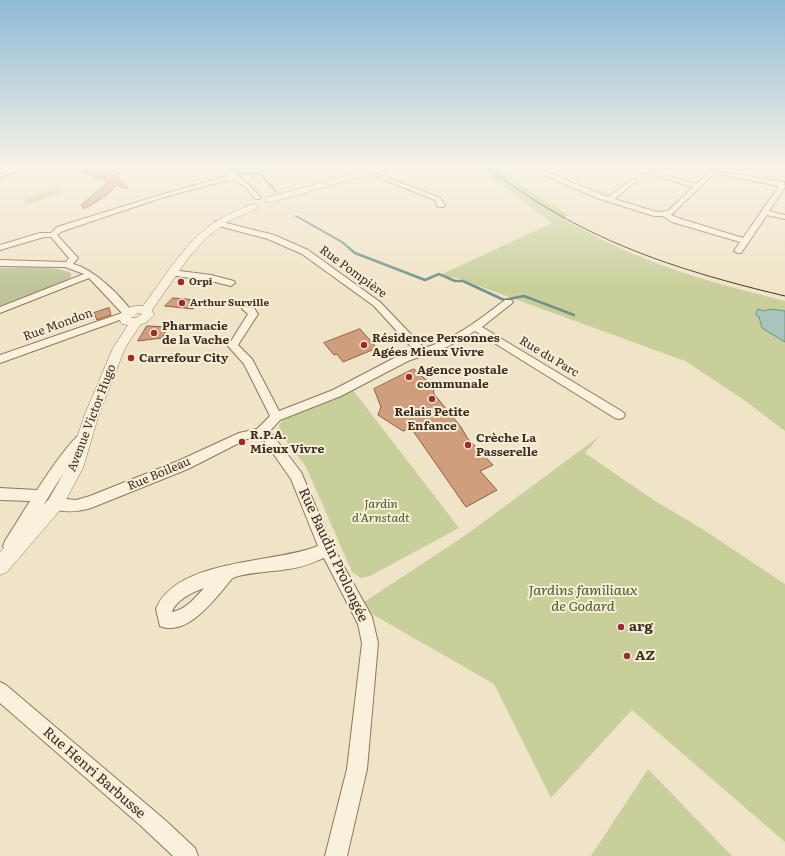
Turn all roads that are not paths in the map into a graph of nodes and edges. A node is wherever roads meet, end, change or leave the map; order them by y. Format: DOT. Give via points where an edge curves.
graph roads {
  1 [pos="127,208"];
  2 [pos="245,208"];
  3 [pos="636,208"];
  4 [pos="675,208"];
  5 [pos="768,208"];
  6 [pos="765,212"];
  7 [pos="666,214"];
  8 [pos="785,217"];
  9 [pos="218,223"];
  10 [pos="53,235"];
  11 [pos="745,241"];
  12 [pos="0,248"];
  13 [pos="738,251"];
  14 [pos="0,263"];
  15 [pos="68,265"];
  16 [pos="172,273"];
  17 [pos="90,275"];
  18 [pos="231,283"];
  19 [pos="508,302"];
  20 [pos="247,309"];
  21 [pos="0,310"];
  22 [pos="130,317"];
  23 [pos="475,327"];
  24 [pos="422,352"];
  25 [pos="0,359"];
  26 [pos="619,415"];
  27 [pos="276,417"];
  28 [pos="260,433"];
  29 [pos="0,494"];
  30 [pos="48,500"];
  31 [pos="328,550"];
  32 [pos="5,561"];
  33 [pos="228,573"];
  34 [pos="0,690"];
  35 [pos="187,856"];
  36 [pos="336,856"];
  1 -- 10 [label="street" via="60,229"];
  2 -- 9 [label="street"];
  3 -- 7 [label="street"];
  4 -- 7 [label="street"];
  5 -- 6 [label="street"];
  6 -- 8 [label="street"];
  6 -- 11 [label="street"];
  7 -- 11 [label="street" via="675,220"];
  9 -- 16 [label="street" via="192,244"];
  9 -- 24 [label="street, Rue Pompière" via="271,237 305,252 377,304"];
  10 -- 12 [label="street" via="43,234"];
  10 -- 15 [label="street" via="74,258"];
  11 -- 13 [label="street"];
  14 -- 15 [label="street"];
  15 -- 17 [label="street" via="84,270"];
  16 -- 18 [label="street"];
  16 -- 22 [label="street, Avenue Victor Hugo" via="146,310 148,316 143,320"];
  17 -- 21 [label="street"];
  17 -- 22 [label="street"];
  19 -- 23 [label="street"];
  20 -- 27 [label="street" via="253,314 233,346 248,362"];
  22 -- 25 [label="street, Rue Mondon"];
  22 -- 30 [label="street, Avenue Victor Hugo" via="92,414 75,468"];
  23 -- 24 [label="street" via="448,344"];
  23 -- 26 [label="street, Rue du Parc"];
  24 -- 27 [label="street" via="404,358 337,393"];
  27 -- 28 [label="street"];
  28 -- 30 [label="street, Rue Boileau" via="242,436 183,465 91,502 76,506"];
  28 -- 31 [label="street, Rue Baudin Prolongée" via="267,436 296,476"];
  29 -- 30 [label="street, Rue Boileau"];
  30 -- 32 [label="street, Avenue Victor Hugo"];
  31 -- 33 [label="street" via="298,560"];
  31 -- 36 [label="street, Rue Baudin Prolongée" via="366,622 370,642 357,769"];
  34 -- 35 [label="street, Rue Henri Barbusse"];
}
